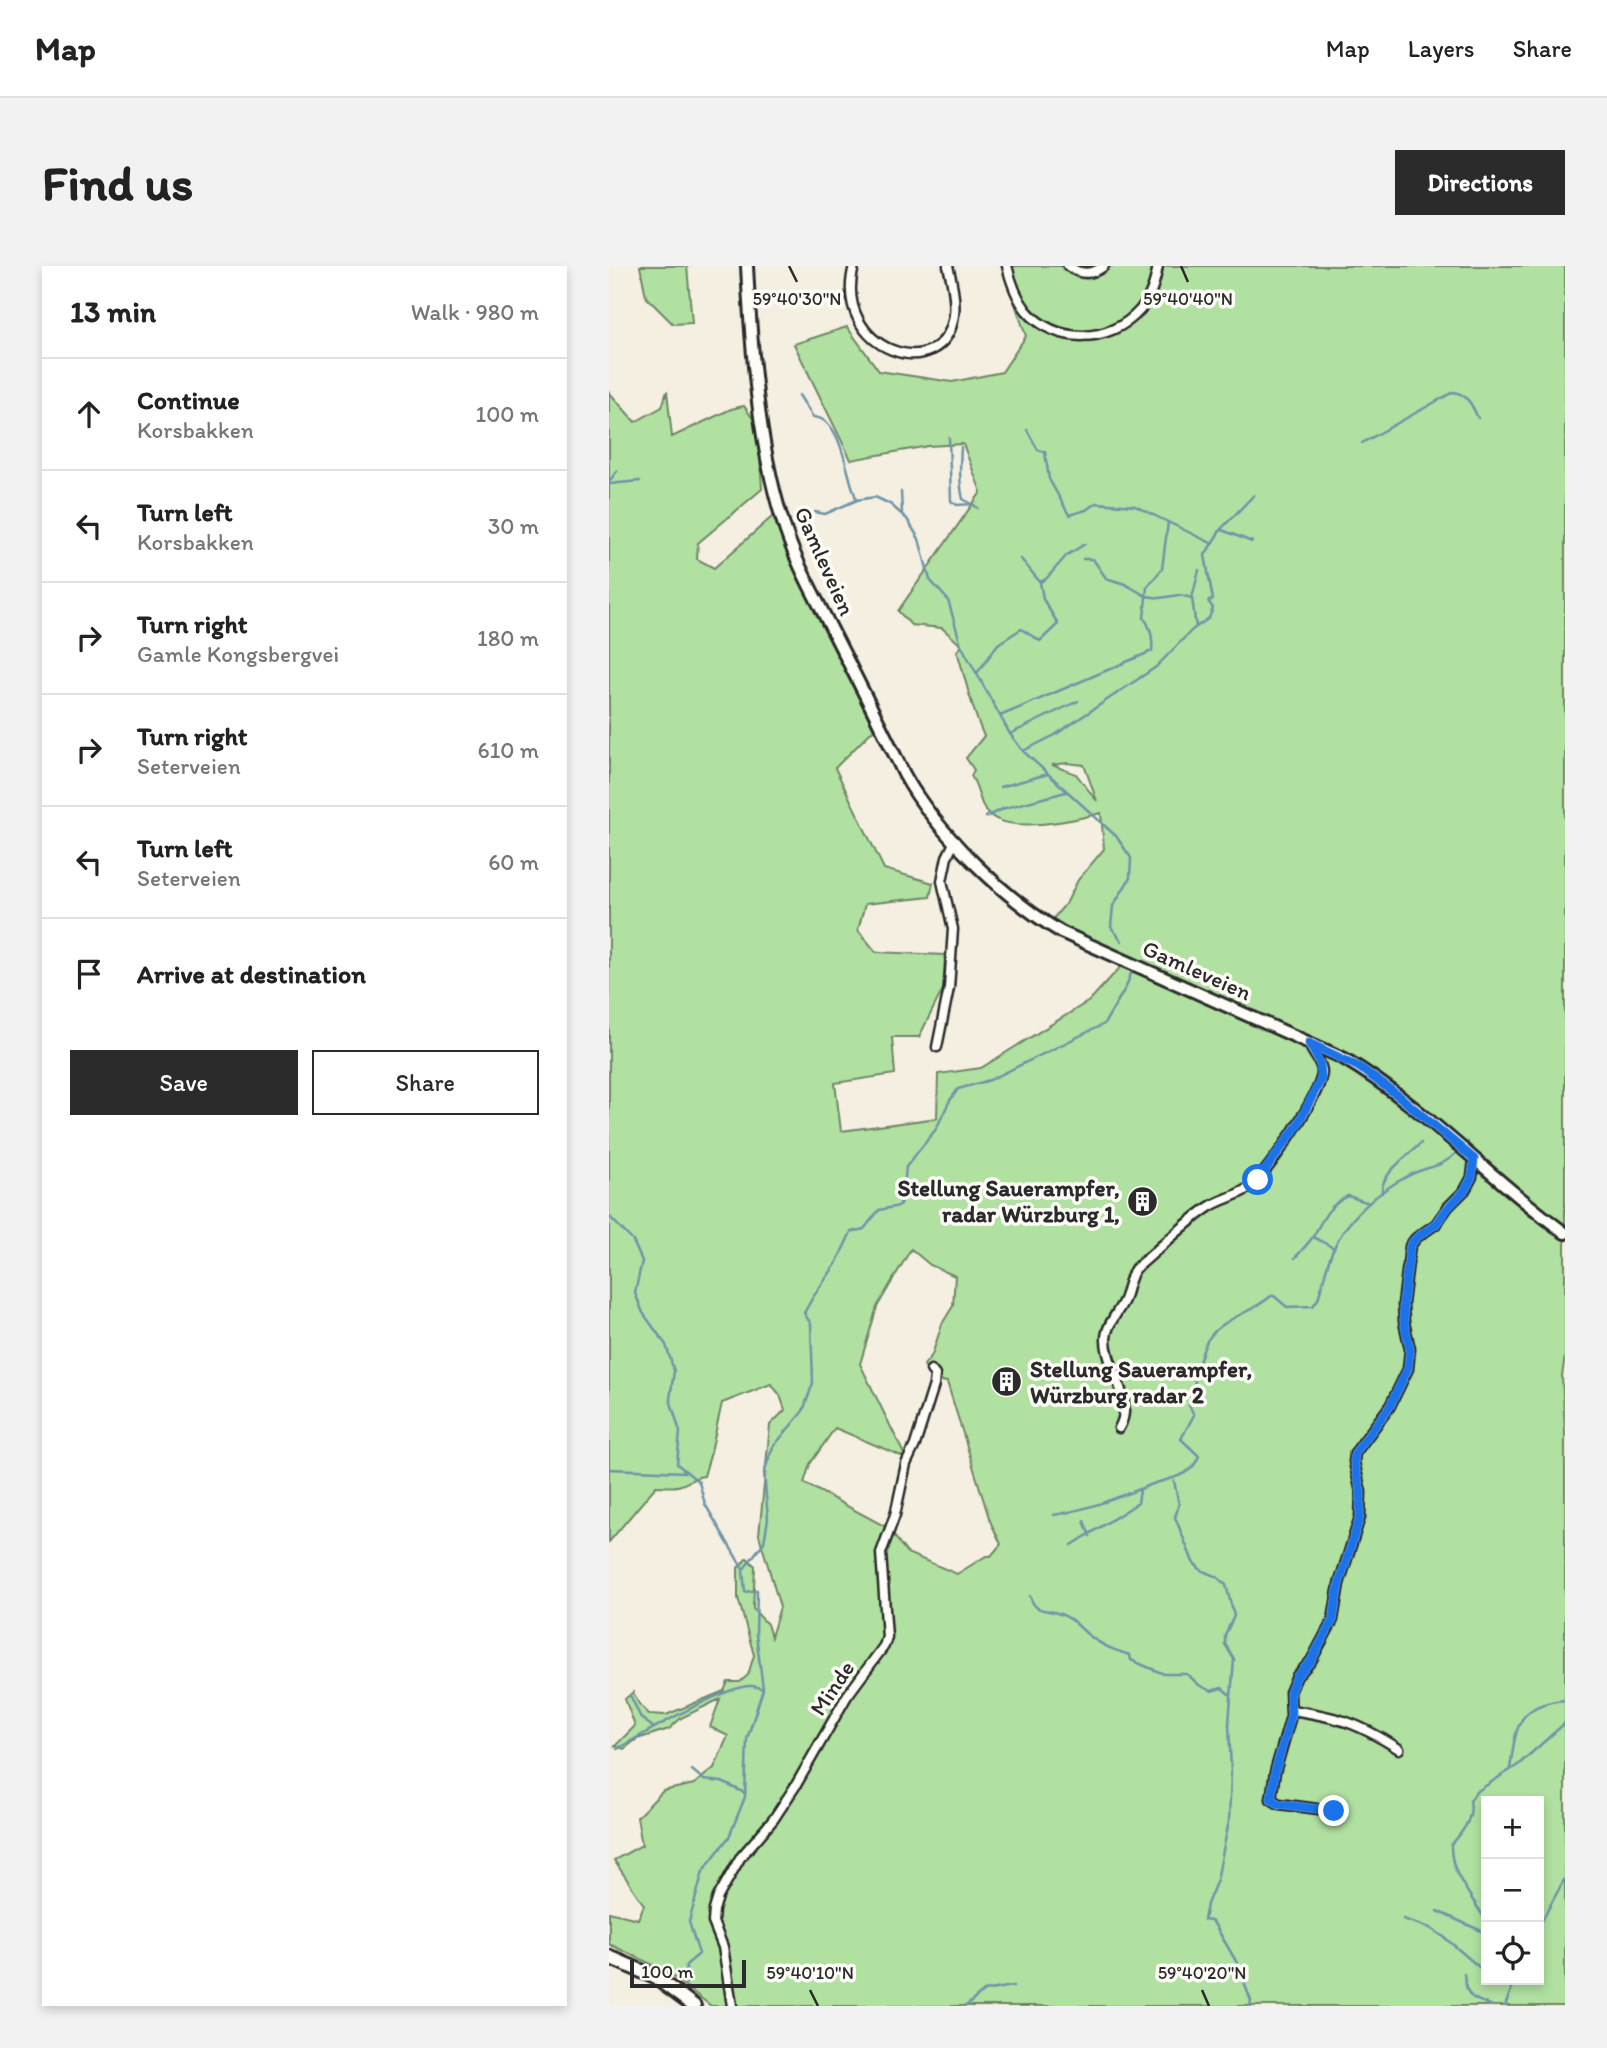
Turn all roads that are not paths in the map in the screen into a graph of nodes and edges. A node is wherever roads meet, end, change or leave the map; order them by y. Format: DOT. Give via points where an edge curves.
graph roads {
  1 [pos="747,266"];
  2 [pos="853,266"];
  3 [pos="948,266"];
  4 [pos="1007,266"];
  5 [pos="1068,266"];
  6 [pos="1104,266"];
  7 [pos="1158,266"];
  8 [pos="955,841"];
  9 [pos="1309,1043"];
  10 [pos="937,1047"];
  11 [pos="1474,1159"];
  12 [pos="1565,1233"];
  13 [pos="931,1370"];
  14 [pos="1119,1428"];
  15 [pos="1291,1710"];
  16 [pos="1399,1749"];
  17 [pos="1334,1811"];
  18 [pos="609,1957"];
  19 [pos="694,2006"];
  20 [pos="732,2006"];
  1 -- 8 [label="main road, Gamleveien" via="766,449 787,534 904,774"];
  2 -- 3 [label="street" via="850,296 859,323 882,346 909,354 936,345 952,323 954,295"];
  4 -- 7 [label="street" via="1017,296 1030,313 1047,327 1074,336 1109,331 1133,317 1148,299"];
  5 -- 6 [label="street" via="1089,273"];
  8 -- 9 [label="main road, Gamleveien" via="1019,904 1061,932"];
  8 -- 10 [label="street" via="942,881 953,929 949,988"];
  9 -- 11 [label="main road, Gamleveien" via="1359,1067"];
  9 -- 14 [label="street" via="1320,1063 1321,1079 1297,1126 1269,1166 1249,1188 1209,1206 1132,1275 1107,1336 1125,1406"];
  11 -- 12 [label="main road, Gamleveien"];
  11 -- 15 [label="street" via="1465,1190 1410,1246 1403,1304 1408,1368 1390,1406 1355,1453 1360,1517 1333,1620 1293,1684"];
  13 -- 20 [label="street, Minde" via="934,1385 881,1553 884,1646 847,1696 773,1820 740,1858 717,1897 713,1923 723,1947"];
  15 -- 16 [label="street" via="1347,1721"];
  15 -- 17 [label="street" via="1271,1799"];
  18 -- 19 [label="main road" via="655,1978"];
}
